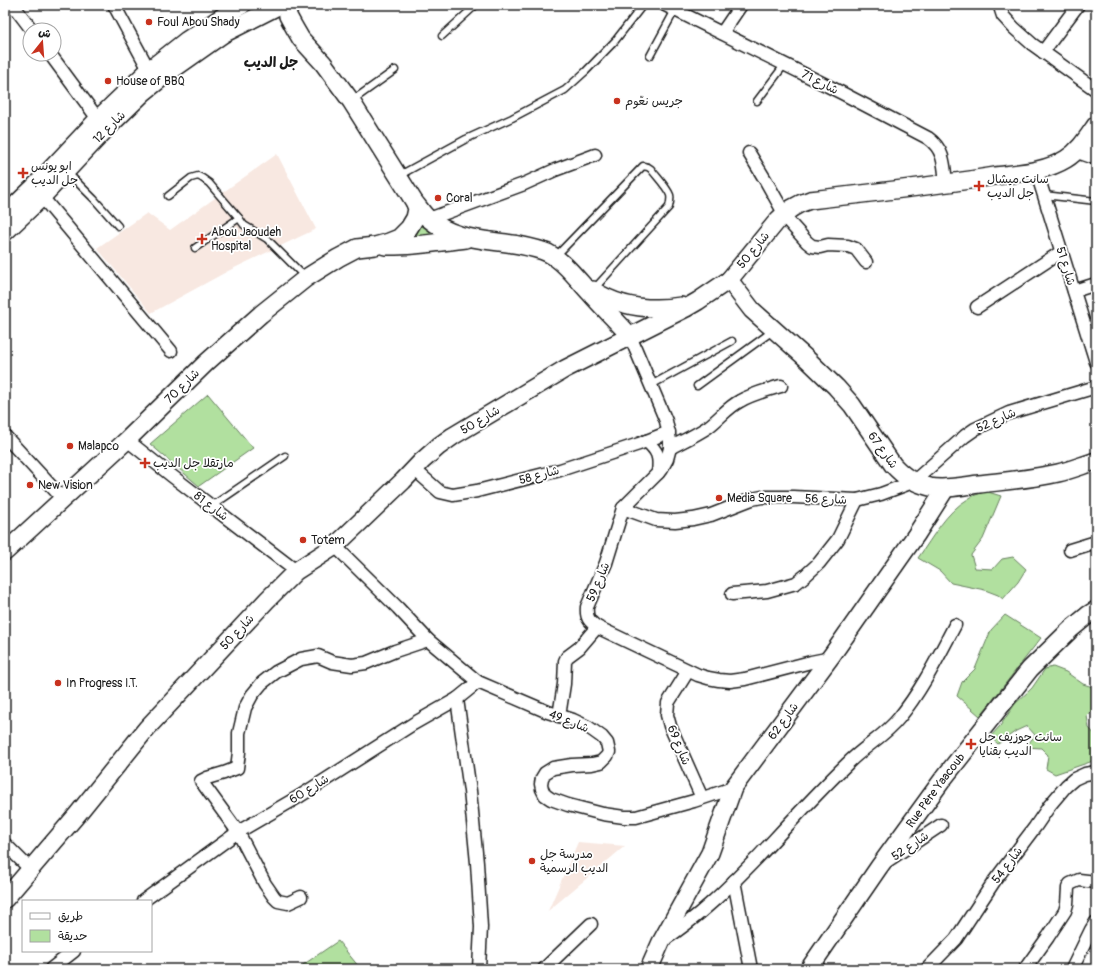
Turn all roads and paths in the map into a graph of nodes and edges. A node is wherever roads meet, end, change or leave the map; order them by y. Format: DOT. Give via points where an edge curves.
graph roads {
  1 [pos="13,5"];
  2 [pos="114,5"];
  3 [pos="242,5"];
  4 [pos="280,5"];
  5 [pos="287,5"];
  6 [pos="298,5"];
  7 [pos="476,5"];
  8 [pos="643,5"];
  9 [pos="741,5"];
  10 [pos="1003,5"];
  11 [pos="1078,5"];
  12 [pos="670,7"];
  13 [pos="26,22"];
  14 [pos="722,33"];
  15 [pos="442,36"];
  16 [pos="1043,52"];
  17 [pos="650,56"];
  18 [pos="56,62"];
  19 [pos="323,63"];
  20 [pos="785,64"];
  21 [pos="149,70"];
  22 [pos="395,70"];
  23 [pos="1096,90"];
  24 [pos="351,101"];
  25 [pos="757,101"];
  26 [pos="102,124"];
  27 [pos="1094,136"];
  28 [pos="1078,150"];
  29 [pos="749,154"];
  30 [pos="595,155"];
  31 [pos="1096,156"];
  32 [pos="1036,170"];
  33 [pos="66,172"];
  34 [pos="398,175"];
  35 [pos="946,184"];
  36 [pos="38,192"];
  37 [pos="1044,195"];
  38 [pos="168,196"];
  39 [pos="1096,201"];
  40 [pos="416,202"];
  41 [pos="784,214"];
  42 [pos="5,215"];
  43 [pos="238,218"];
  44 [pos="429,220"];
  45 [pos="118,226"];
  46 [pos="5,232"];
  47 [pos="473,238"];
  48 [pos="375,246"];
  49 [pos="195,248"];
  50 [pos="1061,252"];
  51 [pos="555,257"];
  52 [pos="866,262"];
  53 [pos="574,275"];
  54 [pos="306,278"];
  55 [pos="729,280"];
  56 [pos="1096,284"];
  57 [pos="593,290"];
  58 [pos="1074,291"];
  59 [pos="698,301"];
  60 [pos="976,307"];
  61 [pos="774,330"];
  62 [pos="630,336"];
  63 [pos="732,341"];
  64 [pos="171,351"];
  65 [pos="1096,362"];
  66 [pos="651,385"];
  67 [pos="697,386"];
  68 [pos="781,386"];
  69 [pos="1096,387"];
  70 [pos="669,432"];
  71 [pos="5,436"];
  72 [pos="127,440"];
  73 [pos="646,441"];
  74 [pos="670,448"];
  75 [pos="285,456"];
  76 [pos="1096,462"];
  77 [pos="414,469"];
  78 [pos="658,473"];
  79 [pos="913,482"];
  80 [pos="946,488"];
  81 [pos="63,499"];
  82 [pos="857,500"];
  83 [pos="212,506"];
  84 [pos="623,508"];
  85 [pos="1096,542"];
  86 [pos="335,546"];
  87 [pos="1070,550"];
  88 [pos="5,552"];
  89 [pos="296,571"];
  90 [pos="732,594"];
  91 [pos="1096,610"];
  92 [pos="955,625"];
  93 [pos="597,627"];
  94 [pos="428,640"];
  95 [pos="831,658"];
  96 [pos="688,671"];
  97 [pos="478,682"];
  98 [pos="456,699"];
  99 [pos="559,716"];
  100 [pos="1096,772"];
  101 [pos="733,788"];
  102 [pos="702,798"];
  103 [pos="941,825"];
  104 [pos="238,832"];
  105 [pos="5,844"];
  106 [pos="879,867"];
  107 [pos="30,869"];
  108 [pos="734,881"];
  109 [pos="1096,882"];
  110 [pos="300,897"];
  111 [pos="5,899"];
  112 [pos="145,900"];
  113 [pos="1096,922"];
  114 [pos="591,924"];
  115 [pos="661,942"];
  116 [pos="73,952"];
  117 [pos="52,969"];
  118 [pos="479,969"];
  119 [pos="544,969"];
  120 [pos="649,969"];
  121 [pos="751,969"];
  122 [pos="809,969"];
  123 [pos="927,969"];
  124 [pos="1025,969"];
  125 [pos="1072,969"];
  1 -- 13 [label="street"];
  2 -- 21 [label="street"];
  3 -- 21 [label="street" via="187,40"];
  4 -- 26 [label="street, شارع 12" via="224,34 196,52"];
  5 -- 19 [label="street" via="288,16 294,27"];
  6 -- 19 [label="street" via="307,33"];
  7 -- 15 [label="lane"];
  8 -- 34 [label="lane" via="615,41 565,90"];
  9 -- 14 [label="street"];
  10 -- 16 [label="street" via="1001,10 1008,22"];
  11 -- 16 [label="street"];
  12 -- 14 [label="street, شارع 71"];
  12 -- 17 [label="lane"];
  14 -- 20 [label="street, شارع 71"];
  16 -- 23 [label="street"];
  18 -- 26 [label="street"];
  19 -- 24 [label="street"];
  20 -- 25 [label="lane"];
  20 -- 35 [label="street, شارع 71" via="933,142 942,154"];
  21 -- 26 [label="street"];
  22 -- 24 [label="lane"];
  24 -- 34 [label="street"];
  26 -- 33 [label="street, شارع 12"];
  26 -- 36 [label="street"];
  27 -- 28 [label="street, شارع 50"];
  28 -- 31 [label="street"];
  28 -- 32 [label="street, شارع 50" via="1056,164"];
  29 -- 41 [label="street"];
  30 -- 44 [label="street"];
  32 -- 35 [label="street, شارع 50"];
  32 -- 37 [label="street, شارع 51"];
  33 -- 36 [label="street, شارع 12"];
  33 -- 45 [label="lane"];
  34 -- 40 [label="street"];
  35 -- 41 [label="street, شارع 50" via="810,200 800,203"];
  36 -- 42 [label="street"];
  36 -- 46 [label="street, شارع 12"];
  36 -- 64 [label="street"];
  37 -- 39 [label="lane"];
  37 -- 50 [label="street, شارع 51"];
  38 -- 43 [label="lane" via="191,178 198,176 209,184"];
  40 -- 44 [label="street"];
  40 -- 48 [label="street" via="415,218 405,233 395,240"];
  41 -- 52 [label="street" via="812,246 848,246 856,250"];
  41 -- 55 [label="street, شارع 50"];
  43 -- 49 [label="lane"];
  43 -- 54 [label="lane" via="244,225 267,239"];
  44 -- 47 [label="street" via="450,232"];
  47 -- 48 [label="street" via="411,246"];
  47 -- 51 [label="street" via="529,247"];
  48 -- 54 [label="street, شارع 70" via="351,251"];
  50 -- 58 [label="street, شارع 51"];
  50 -- 60 [label="street"];
  51 -- 53 [label="street"];
  51 -- 57 [label="lane" via="643,166 651,169 668,191 668,207"];
  53 -- 57 [label="street"];
  53 -- 62 [label="street"];
  54 -- 72 [label="street, شارع 70" via="207,362"];
  55 -- 59 [label="street, شارع 50"];
  55 -- 61 [label="street, شارع 67" via="752,310"];
  56 -- 58 [label="street"];
  57 -- 59 [label="street" via="613,300 646,308 672,308"];
  58 -- 65 [label="street, شارع 51"];
  59 -- 62 [label="street, شارع 50"];
  61 -- 67 [label="lane"];
  61 -- 79 [label="street, شارع 67" via="836,387 893,466"];
  62 -- 66 [label="street, شارع 59"];
  62 -- 77 [label="street, شارع 50" via="565,369 453,436"];
  63 -- 66 [label="lane"];
  66 -- 70 [label="street, شارع 59"];
  68 -- 74 [label="street" via="741,400 708,427"];
  69 -- 79 [label="street, شارع 52" via="1009,413 975,429 960,439"];
  70 -- 73 [label="street, شارع 58"];
  70 -- 74 [label="street, شارع 59"];
  71 -- 81 [label="street"];
  72 -- 81 [label="street, شارع 70"];
  72 -- 83 [label="street, شارع 81"];
  73 -- 77 [label="street, شارع 58" via="560,470 453,495 434,488"];
  73 -- 78 [label="street" via="658,455"];
  74 -- 78 [label="street, شارع 59"];
  75 -- 83 [label="lane"];
  76 -- 80 [label="street, شارع 67" via="1058,473"];
  77 -- 86 [label="street, شارع 50"];
  78 -- 84 [label="street, شارع 59"];
  79 -- 80 [label="street, شارع 67"];
  79 -- 82 [label="street, شارع 56"];
  80 -- 95 [label="street, شارع 62"];
  81 -- 88 [label="street, شارع 70"];
  82 -- 84 [label="street, شارع 56" via="762,497 711,515 675,521 656,520"];
  82 -- 90 [label="street" via="838,539 818,563 796,583 768,591"];
  83 -- 89 [label="street, شارع 81"];
  84 -- 93 [label="street, شارع 59" via="606,563 587,607 589,621"];
  85 -- 87 [label="street"];
  86 -- 89 [label="street, شارع 50"];
  86 -- 94 [label="street, شارع 49"];
  89 -- 107 [label="street, شارع 50" via="147,728"];
  91 -- 106 [label="street, Rue Père Yaacoub" via="1071,629 1030,670 943,779"];
  92 -- 108 [label="street" via="929,675 898,719 848,762"];
  93 -- 96 [label="street, شارع 59"];
  93 -- 99 [label="street" via="565,661"];
  94 -- 97 [label="street, شارع 49"];
  94 -- 104 [label="street" via="352,665 332,662 318,656 301,659 276,672 262,683 252,694 245,708 239,733 237,768 201,781"];
  95 -- 96 [label="street, شارع 59" via="730,681 708,678"];
  95 -- 101 [label="street, شارع 62"];
  96 -- 102 [label="street, شارع 69" via="668,703 667,715"];
  97 -- 98 [label="street, شارع 60"];
  97 -- 99 [label="street, شارع 49"];
  98 -- 104 [label="street, شارع 60"];
  98 -- 118 [label="street" via="470,791 476,856 481,927"];
  99 -- 102 [label="street, شارع 49" via="588,727 602,737 609,752 601,762 554,768 545,773 542,778 542,790 551,800 603,814 636,817"];
  100 -- 123 [label="street, شارع 54" via="1074,779 1066,786 995,880 956,939"];
  101 -- 102 [label="street, شارع 49"];
  101 -- 115 [label="street, شارع 62" via="710,853"];
  103 -- 106 [label="street, شارع 52"];
  104 -- 110 [label="street" via="265,884 278,901 288,903"];
  104 -- 112 [label="street, شارع 60"];
  105 -- 107 [label="street"];
  106 -- 122 [label="street, Rue Père Yaacoub"];
  107 -- 111 [label="street, شارع 50"];
  108 -- 115 [label="street" via="691,921"];
  108 -- 121 [label="street"];
  109 -- 124 [label="street" via="1079,880 1070,884 1065,911"];
  113 -- 125 [label="street"];
  114 -- 119 [label="street"];
  115 -- 120 [label="street, شارع 62"];
  116 -- 117 [label="street"];
}
